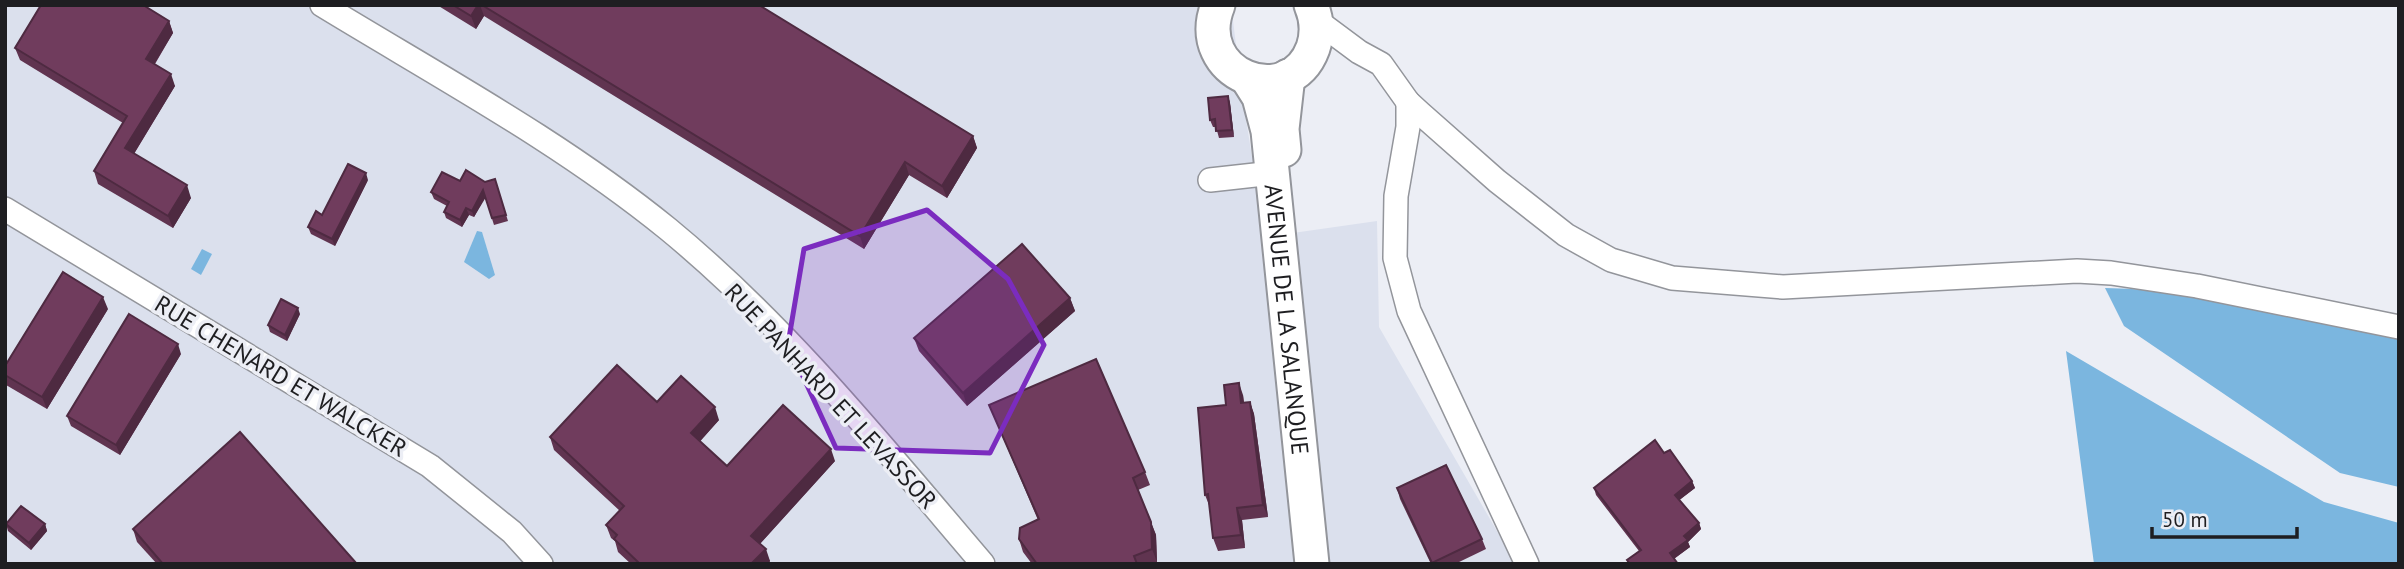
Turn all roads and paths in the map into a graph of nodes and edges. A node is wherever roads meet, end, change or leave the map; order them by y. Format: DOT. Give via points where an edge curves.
graph roads {
  1 [pos="322,5"];
  2 [pos="1211,9"];
  3 [pos="1313,13"];
  4 [pos="1359,52"];
  5 [pos="1299,65"];
  6 [pos="1247,79"];
  7 [pos="1408,102"];
  8 [pos="1273,173"];
  9 [pos="1210,180"];
  10 [pos="5,209"];
  11 [pos="2399,327"];
  12 [pos="541,564"];
  13 [pos="983,564"];
  14 [pos="1312,564"];
  15 [pos="1325,564"];
  16 [pos="1528,564"];
  1 -- 13 [label="street, RUE PANHARD ET LEVASSOR" via="523,125 669,230 813,369"];
  2 -- 6 [label="main road" via="1215,47 1233,71"];
  3 -- 4 [label="street"];
  3 -- 5 [label="main road, AVENUE DE LA SALANQUE" via="1316,38"];
  4 -- 5 [label="street" via="1327,52"];
  4 -- 7 [label="street" via="1381,64"];
  5 -- 6 [label="main road" via="1268,81"];
  5 -- 15 [label="main road, AVENUE DE LA SALANQUE" via="1282,129"];
  6 -- 8 [label="main road, AVENUE DE LA SALANQUE" via="1259,97"];
  7 -- 11 [label="street" via="1566,235 1611,260 1672,278 1783,287 2111,273"];
  7 -- 16 [label="street" via="1396,196 1395,258 1409,310"];
  8 -- 9 [label="street"];
  8 -- 14 [label="main road, AVENUE DE LA SALANQUE"];
  10 -- 12 [label="street, RUE CHENARD ET WALCKER" via="430,466 512,532"];
}
